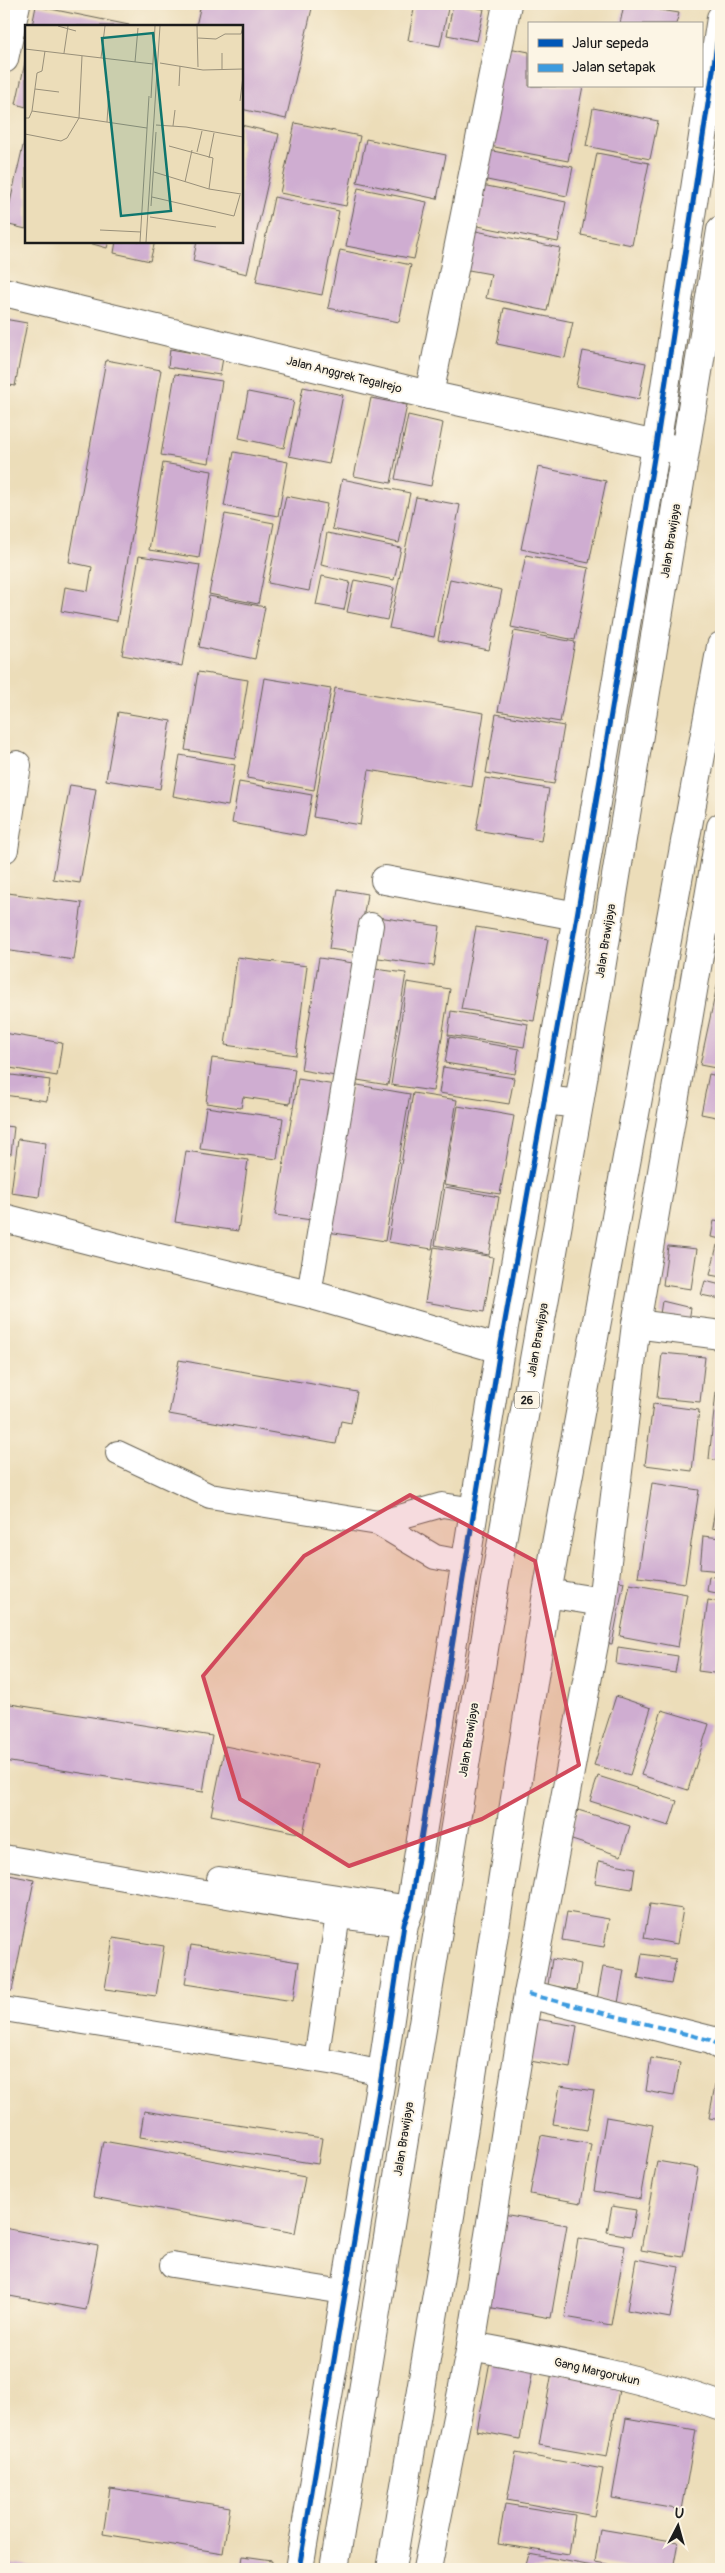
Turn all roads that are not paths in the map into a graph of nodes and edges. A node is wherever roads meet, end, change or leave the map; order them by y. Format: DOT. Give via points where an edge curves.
graph roads {
  1 [pos="16,4"];
  2 [pos="507,4"];
  3 [pos="721,18"];
  4 [pos="4,59"];
  5 [pos="721,230"];
  6 [pos="4,292"];
  7 [pos="429,395"];
  8 [pos="656,446"];
  9 [pos="685,452"];
  10 [pos="721,646"];
  11 [pos="18,765"];
  12 [pos="721,827"];
  13 [pos="4,849"];
  14 [pos="385,880"];
  15 [pos="577,916"];
  16 [pos="371,924"];
  17 [pos="544,1100"];
  18 [pos="579,1104"];
  19 [pos="4,1218"];
  20 [pos="309,1294"];
  21 [pos="636,1324"];
  22 [pos="721,1335"];
  23 [pos="500,1349"];
  24 [pos="118,1453"];
  25 [pos="476,1510"];
  26 [pos="378,1523"];
  27 [pos="467,1563"];
  28 [pos="547,1594"];
  29 [pos="602,1602"];
  30 [pos="4,1857"];
  31 [pos="206,1876"];
  32 [pos="338,1915"];
  33 [pos="407,1916"];
  34 [pos="528,1994"];
  35 [pos="4,2009"];
  36 [pos="721,2046"];
  37 [pos="316,2060"];
  38 [pos="382,2073"];
  39 [pos="172,2265"];
  40 [pos="344,2292"];
  41 [pos="471,2346"];
  42 [pos="721,2406"];
  43 [pos="299,2569"];
  44 [pos="334,2569"];
  45 [pos="391,2569"];
  46 [pos="427,2569"];
  1 -- 4 [label="main road"];
  2 -- 7 [label="main road"];
  3 -- 8 [label="main road"];
  5 -- 9 [label="main road, Jalan Brawijaya / 26"];
  6 -- 7 [label="main road, Jalan Anggrek Tegalrejo"];
  7 -- 8 [label="main road, Jalan Anggrek Tegalrejo"];
  8 -- 9 [label="main road, Jalan Anggrek Tegalrejo"];
  8 -- 15 [label="main road"];
  9 -- 18 [label="main road, Jalan Brawijaya / 26"];
  10 -- 28 [label="main road"];
  11 -- 13 [label="main road"];
  12 -- 21 [label="main road"];
  14 -- 15 [label="main road"];
  15 -- 17 [label="main road"];
  16 -- 20 [label="lane"];
  17 -- 18 [label="main road"];
  17 -- 23 [label="main road"];
  18 -- 44 [label="main road, Jalan Brawijaya / 26" via="495,1581"];
  19 -- 20 [label="main road"];
  20 -- 23 [label="main road"];
  21 -- 22 [label="main road"];
  21 -- 29 [label="main road"];
  23 -- 25 [label="main road"];
  24 -- 26 [label="lane" via="210,1496"];
  25 -- 26 [label="lane" via="442,1505"];
  25 -- 27 [label="main road"];
  26 -- 27 [label="lane" via="435,1557"];
  27 -- 33 [label="main road"];
  28 -- 29 [label="main road"];
  28 -- 45 [label="main road" via="451,2210"];
  29 -- 34 [label="main road"];
  30 -- 32 [label="lane"];
  31 -- 33 [label="lane"];
  32 -- 33 [label="lane"];
  32 -- 37 [label="lane"];
  33 -- 38 [label="main road"];
  34 -- 36 [label="main road" via="710,2040"];
  34 -- 41 [label="main road"];
  35 -- 37 [label="lane"];
  37 -- 38 [label="lane"];
  38 -- 40 [label="main road"];
  39 -- 40 [label="lane"];
  40 -- 43 [label="main road"];
  41 -- 42 [label="main road, Gang Margorukun" via="577,2366"];
  41 -- 46 [label="main road"];
}
